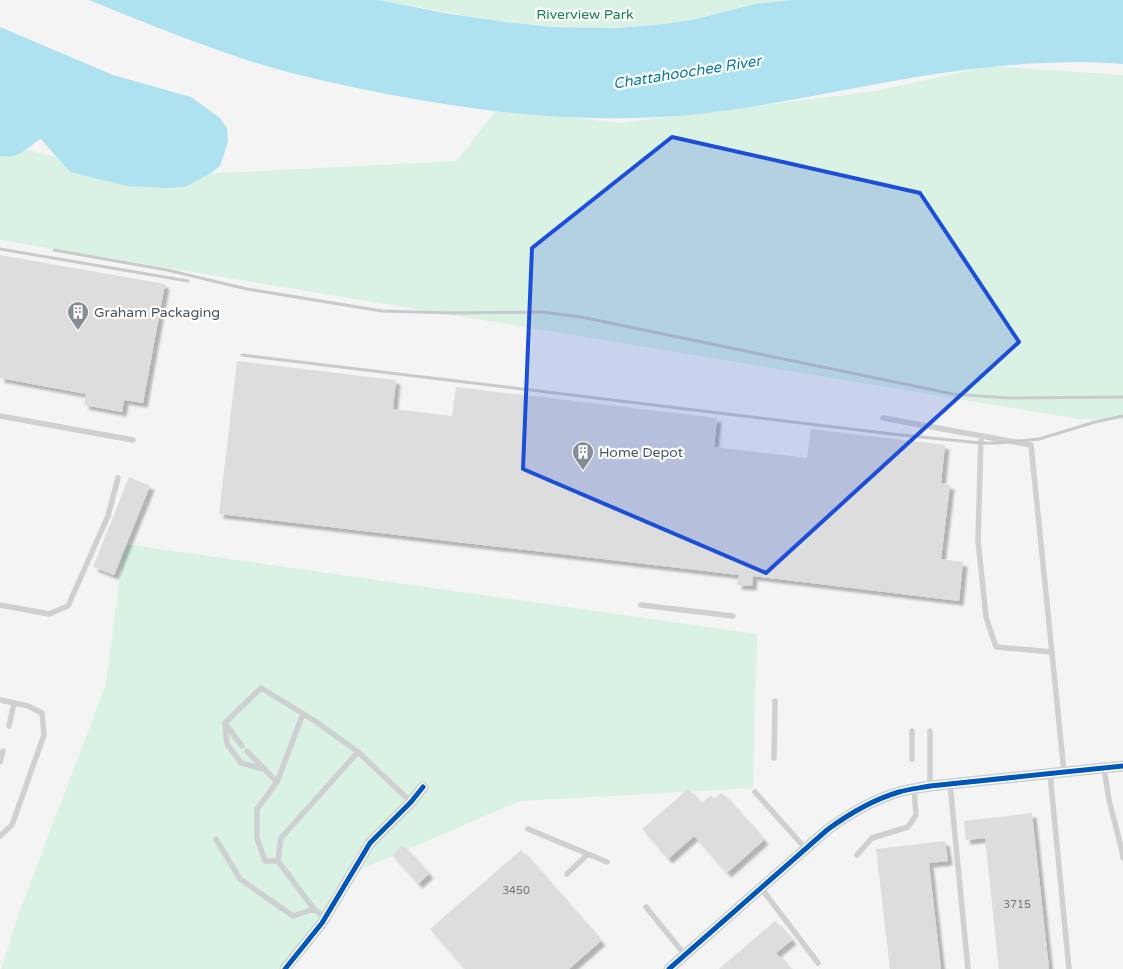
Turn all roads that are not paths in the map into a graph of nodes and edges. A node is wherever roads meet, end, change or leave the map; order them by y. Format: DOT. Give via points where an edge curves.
graph roads {
  1 [pos="0,416"];
  2 [pos="883,418"];
  3 [pos="981,436"];
  4 [pos="133,440"];
  5 [pos="118,478"];
  6 [pos="641,604"];
  7 [pos="0,605"];
  8 [pos="732,616"];
  9 [pos="1052,652"];
  10 [pos="0,700"];
  11 [pos="775,701"];
  12 [pos="14,703"];
  13 [pos="303,714"];
  14 [pos="225,723"];
  15 [pos="9,726"];
  16 [pos="912,731"];
  17 [pos="930,731"];
  18 [pos="242,746"];
  19 [pos="3,751"];
  20 [pos="247,751"];
  21 [pos="358,752"];
  22 [pos="774,758"];
  23 [pos="912,759"];
  24 [pos="0,762"];
  25 [pos="1123,766"];
  26 [pos="1104,768"];
  27 [pos="264,769"];
  28 [pos="1064,772"];
  29 [pos="1050,774"];
  30 [pos="277,782"];
  31 [pos="950,784"];
  32 [pos="930,786"];
  33 [pos="423,787"];
  34 [pos="914,789"];
  35 [pos="755,792"];
  36 [pos="410,802"];
  37 [pos="528,829"];
  38 [pos="0,836"];
  39 [pos="216,839"];
  40 [pos="806,849"];
  41 [pos="588,854"];
  42 [pos="857,855"];
  43 [pos="1123,858"];
  44 [pos="278,861"];
  45 [pos="607,862"];
  46 [pos="567,874"];
  47 [pos="761,888"];
  48 [pos="646,907"];
  49 [pos="314,909"];
  50 [pos="325,918"];
  51 [pos="685,955"];
  52 [pos="818,963"];
  53 [pos="671,968"];
  54 [pos="285,969"];
  55 [pos="968,969"];
  56 [pos="1069,969"];
  1 -- 4 [label="lane"];
  2 -- 3 [label="lane"];
  3 -- 9 [label="lane" via="1031,444"];
  3 -- 9 [label="lane" via="978,540 986,616 996,647"];
  5 -- 7 [label="lane" via="108,516 68,606 49,614"];
  6 -- 8 [label="lane"];
  9 -- 28 [label="lane"];
  10 -- 12 [label="lane"];
  11 -- 22 [label="lane"];
  12 -- 15 [label="lane"];
  12 -- 38 [label="lane" via="42,713 44,736 12,826"];
  13 -- 14 [label="lane" via="262,688"];
  13 -- 21 [label="lane"];
  13 -- 30 [label="lane"];
  14 -- 18 [label="lane"];
  14 -- 27 [label="lane" via="227,744 241,763"];
  16 -- 23 [label="lane"];
  17 -- 32 [label="lane"];
  19 -- 24 [label="lane"];
  20 -- 27 [label="lane"];
  21 -- 36 [label="lane"];
  21 -- 44 [label="lane" via="281,838"];
  25 -- 26 [label="street"];
  26 -- 28 [label="street"];
  26 -- 43 [label="lane"];
  27 -- 30 [label="lane"];
  28 -- 29 [label="street"];
  29 -- 31 [label="street"];
  29 -- 56 [label="lane"];
  30 -- 44 [label="lane" via="257,809 257,838 265,861"];
  31 -- 32 [label="street"];
  31 -- 55 [label="lane"];
  32 -- 34 [label="street"];
  33 -- 36 [label="street"];
  34 -- 40 [label="street" via="900,791 848,814"];
  34 -- 42 [label="lane" via="916,816 908,827 872,838"];
  35 -- 40 [label="lane"];
  36 -- 50 [label="street" via="370,843"];
  37 -- 41 [label="lane"];
  39 -- 49 [label="lane" via="240,879 293,916"];
  40 -- 47 [label="street"];
  41 -- 45 [label="lane"];
  41 -- 46 [label="lane"];
  44 -- 49 [label="lane"];
  47 -- 51 [label="street"];
  47 -- 52 [label="lane"];
  48 -- 51 [label="lane"];
  49 -- 50 [label="lane"];
  50 -- 54 [label="street"];
  51 -- 53 [label="street"];
}
